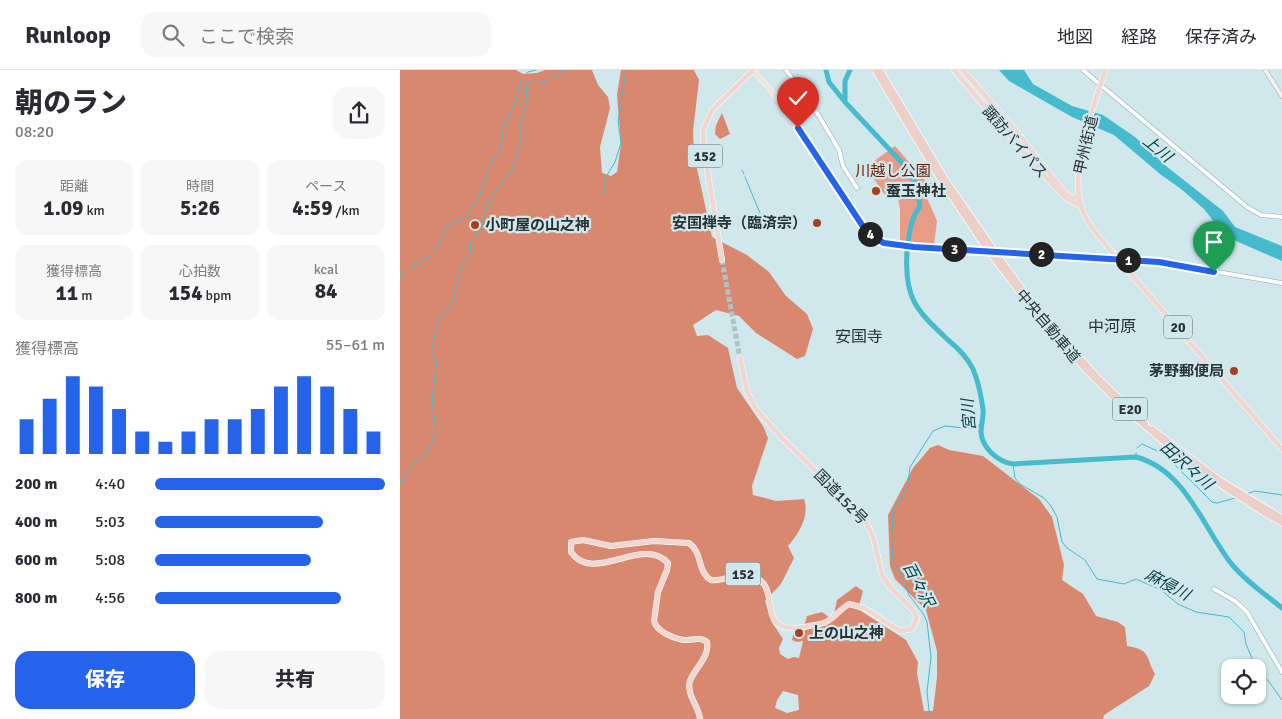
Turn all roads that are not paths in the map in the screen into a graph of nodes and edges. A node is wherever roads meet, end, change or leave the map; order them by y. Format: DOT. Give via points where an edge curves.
graph roads {
  1 [pos="753,70"];
  2 [pos="786,70"];
  3 [pos="954,70"];
  4 [pos="962,70"];
  5 [pos="1083,70"];
  6 [pos="1105,70"];
  7 [pos="1264,70"];
  8 [pos="878,71"];
  9 [pos="1098,82"];
  10 [pos="1103,87"];
  11 [pos="1282,96"];
  12 [pos="857,188"];
  13 [pos="1079,196"];
  14 [pos="1081,206"];
  15 [pos="1282,218"];
  16 [pos="1118,259"];
  17 [pos="722,260"];
  18 [pos="1282,283"];
  19 [pos="740,358"];
  20 [pos="1282,449"];
  21 [pos="1236,493"];
  22 [pos="1282,518"];
  23 [pos="1282,523"];
  24 [pos="1214,589"];
  25 [pos="1282,672"];
  26 [pos="700,719"];
  1 -- 16 [label="main road" via="784,107 858,220 874,238 914,247"];
  1 -- 17 [label="highway, 152" via="712,110 703,130"];
  2 -- 12 [label="street" via="819,116"];
  3 -- 14 [label="highway, 諏訪バイパス / 20" via="1034,165 1066,198"];
  4 -- 13 [label="highway, 諏訪バイパス" via="1065,194 1072,198"];
  5 -- 9 [label="street"];
  6 -- 13 [label="highway, 甲州街道 / 20" via="1078,167"];
  7 -- 11 [label="main road"];
  8 -- 21 [label="highway, 中央自動車道 / E20, bridge" via="944,181 1036,310 1129,408"];
  10 -- 15 [label="street" via="1247,207 1261,215"];
  13 -- 14 [label="highway, 甲州街道 / 20"];
  14 -- 16 [label="highway, 甲州街道 / 20" via="1094,231"];
  16 -- 18 [label="street" via="1159,262"];
  16 -- 20 [label="highway, 甲州街道 / 20"];
  19 -- 26 [label="highway, 国道152号 / 152" via="745,384 756,409 863,518 874,536 883,577 917,618 912,629 900,631 864,608 849,604 824,623 786,628 774,620 766,589 758,578 744,574 725,580 711,580 703,573 698,553 689,543 654,541 611,546 582,540 571,542 571,552 586,565 640,554 666,561 668,566 658,592 654,621 661,631 676,638 699,638 707,642 707,649 689,685"];
  21 -- 22 [label="highway, 中央自動車道 / E20"];
  21 -- 23 [label="highway, 中央自動車道 / E20"];
  24 -- 25 [label="street" via="1247,612"];
}
